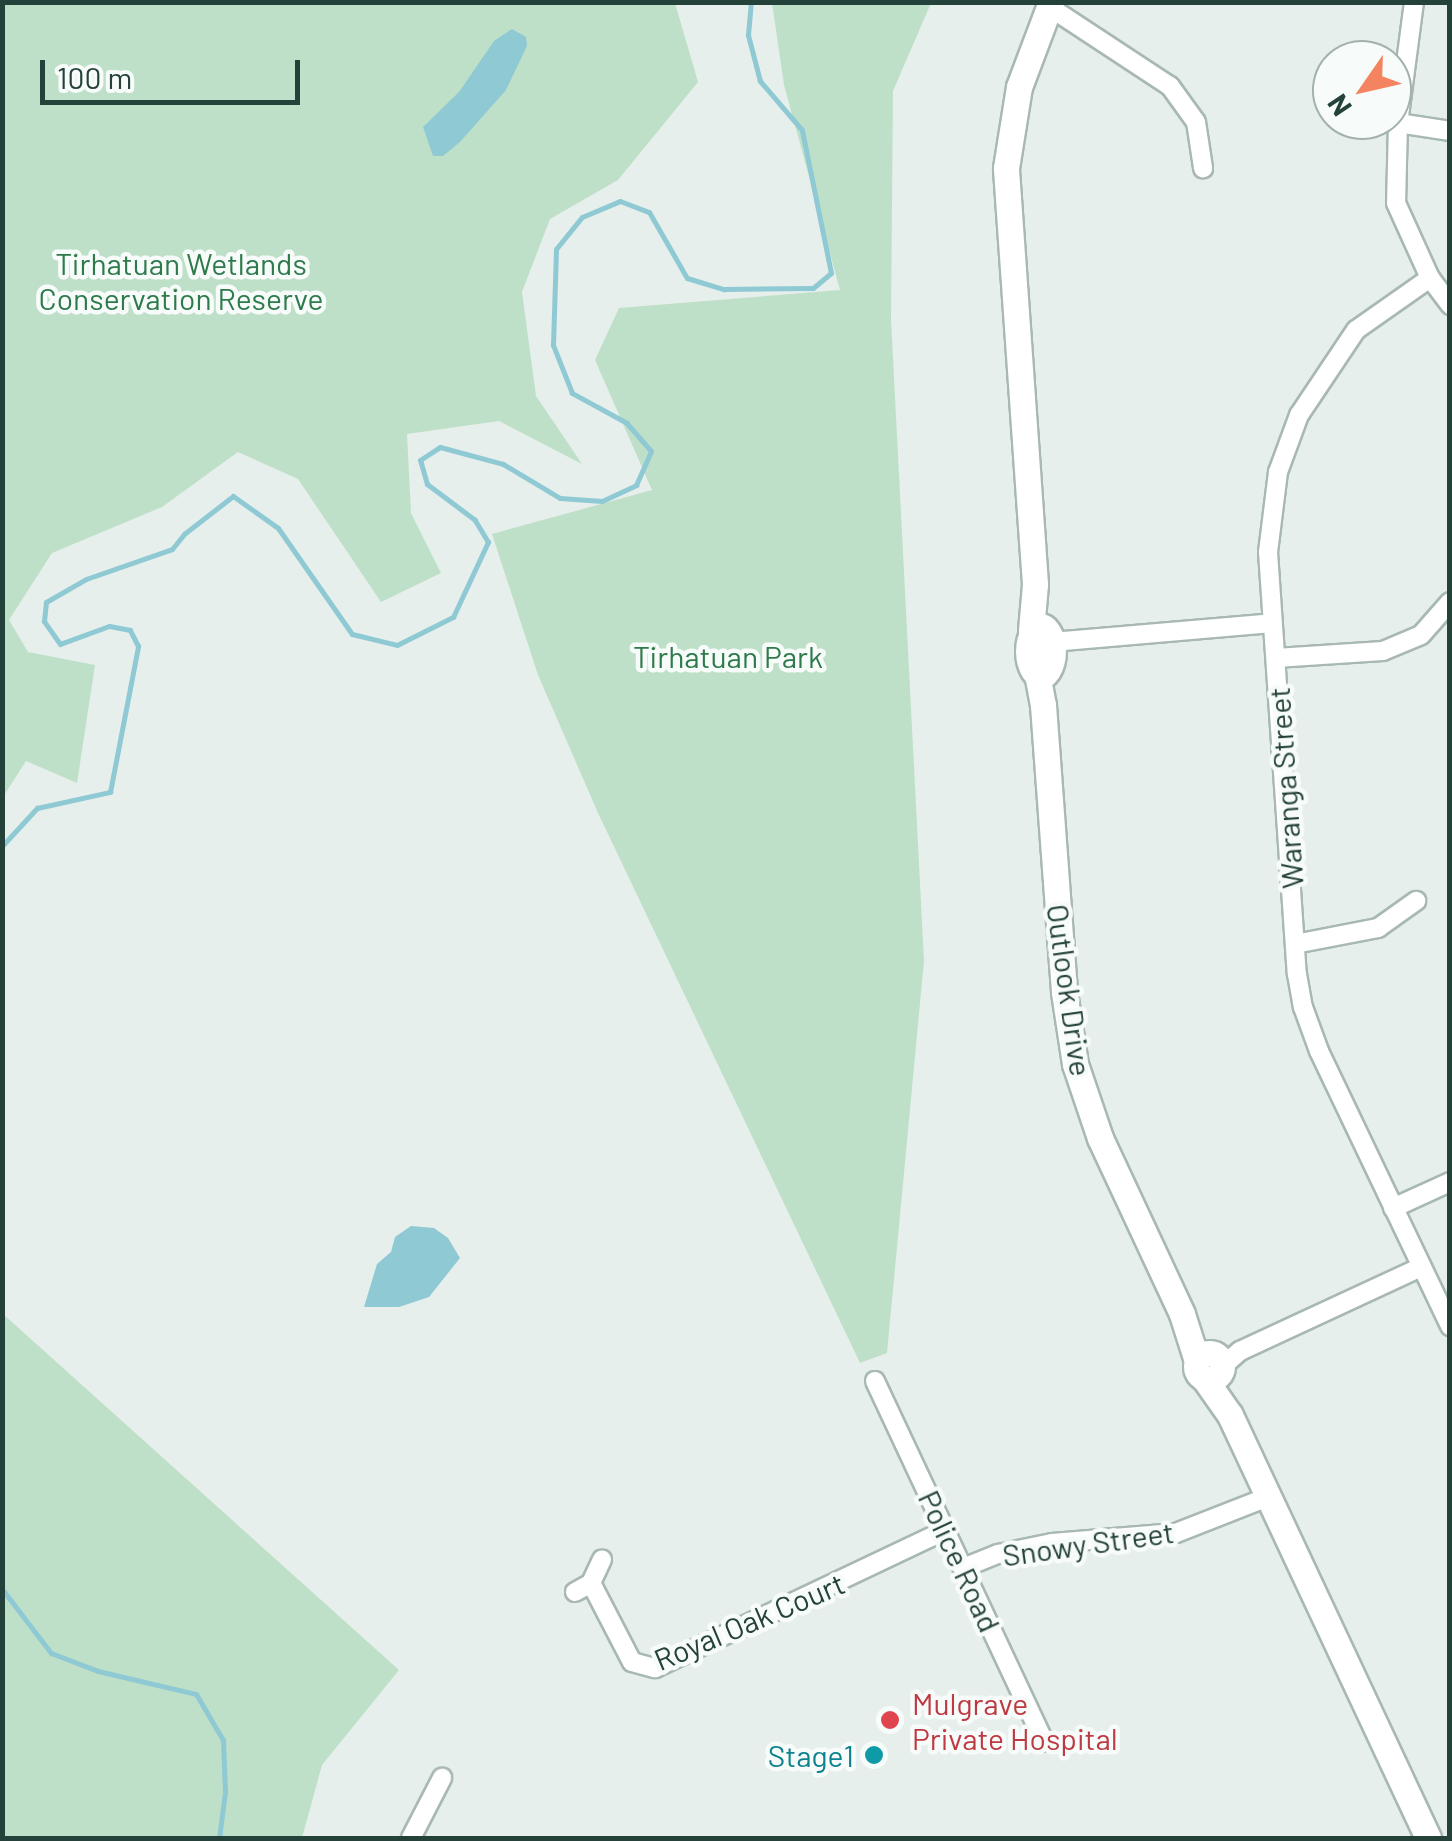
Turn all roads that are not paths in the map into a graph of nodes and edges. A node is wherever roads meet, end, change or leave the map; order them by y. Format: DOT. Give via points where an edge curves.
graph roads {
  1 [pos="1414,2"];
  2 [pos="1050,4"];
  3 [pos="1409,40"];
  4 [pos="1412,125"];
  5 [pos="1450,131"];
  6 [pos="1398,140"];
  7 [pos="1203,168"];
  8 [pos="1430,278"];
  9 [pos="1450,305"];
  10 [pos="1450,602"];
  11 [pos="1272,622"];
  12 [pos="1044,638"];
  13 [pos="1276,658"];
  14 [pos="1416,901"];
  15 [pos="1295,944"];
  16 [pos="1450,1182"];
  17 [pos="1393,1208"];
  18 [pos="1421,1267"];
  19 [pos="1450,1326"];
  20 [pos="1215,1362"];
  21 [pos="876,1381"];
  22 [pos="1268,1497"];
  23 [pos="945,1530"];
  24 [pos="602,1560"];
  25 [pos="963,1568"];
  26 [pos="1044,1741"];
  27 [pos="442,1778"];
  28 [pos="411,1838"];
  29 [pos="1428,1838"];
  1 -- 3 [label="street"];
  2 -- 7 [label="street" via="1170,86 1196,122"];
  2 -- 12 [label="street, Outlook Drive" via="1018,87 1006,168"];
  4 -- 5 [label="street"];
  6 -- 8 [label="street" via="1396,203"];
  8 -- 9 [label="street"];
  8 -- 11 [label="street, Waranga Street" via="1356,330 1299,416 1278,472 1268,552"];
  10 -- 13 [label="street" via="1421,636 1383,651"];
  11 -- 12 [label="street"];
  11 -- 13 [label="street, Waranga Street"];
  12 -- 20 [label="street, Outlook Drive" via="1064,992 1075,1064 1100,1138 1182,1314"];
  13 -- 15 [label="street, Waranga Street"];
  14 -- 15 [label="street" via="1378,928"];
  15 -- 17 [label="street, Waranga Street" via="1310,1028"];
  16 -- 17 [label="street"];
  17 -- 18 [label="street, Waranga Street"];
  18 -- 19 [label="street, Waranga Street"];
  18 -- 20 [label="street"];
  20 -- 22 [label="street, Outlook Drive" via="1230,1415"];
  21 -- 23 [label="street, Police Road"];
  22 -- 25 [label="street, Snowy Street" via="1176,1533 1052,1542"];
  22 -- 29 [label="street, Outlook Drive"];
  23 -- 24 [label="street, Royal Oak Court" via="655,1668 632,1662 583,1588"];
  23 -- 25 [label="street, Police Road"];
  25 -- 26 [label="street, Police Road"];
  27 -- 28 [label="street"];
}
